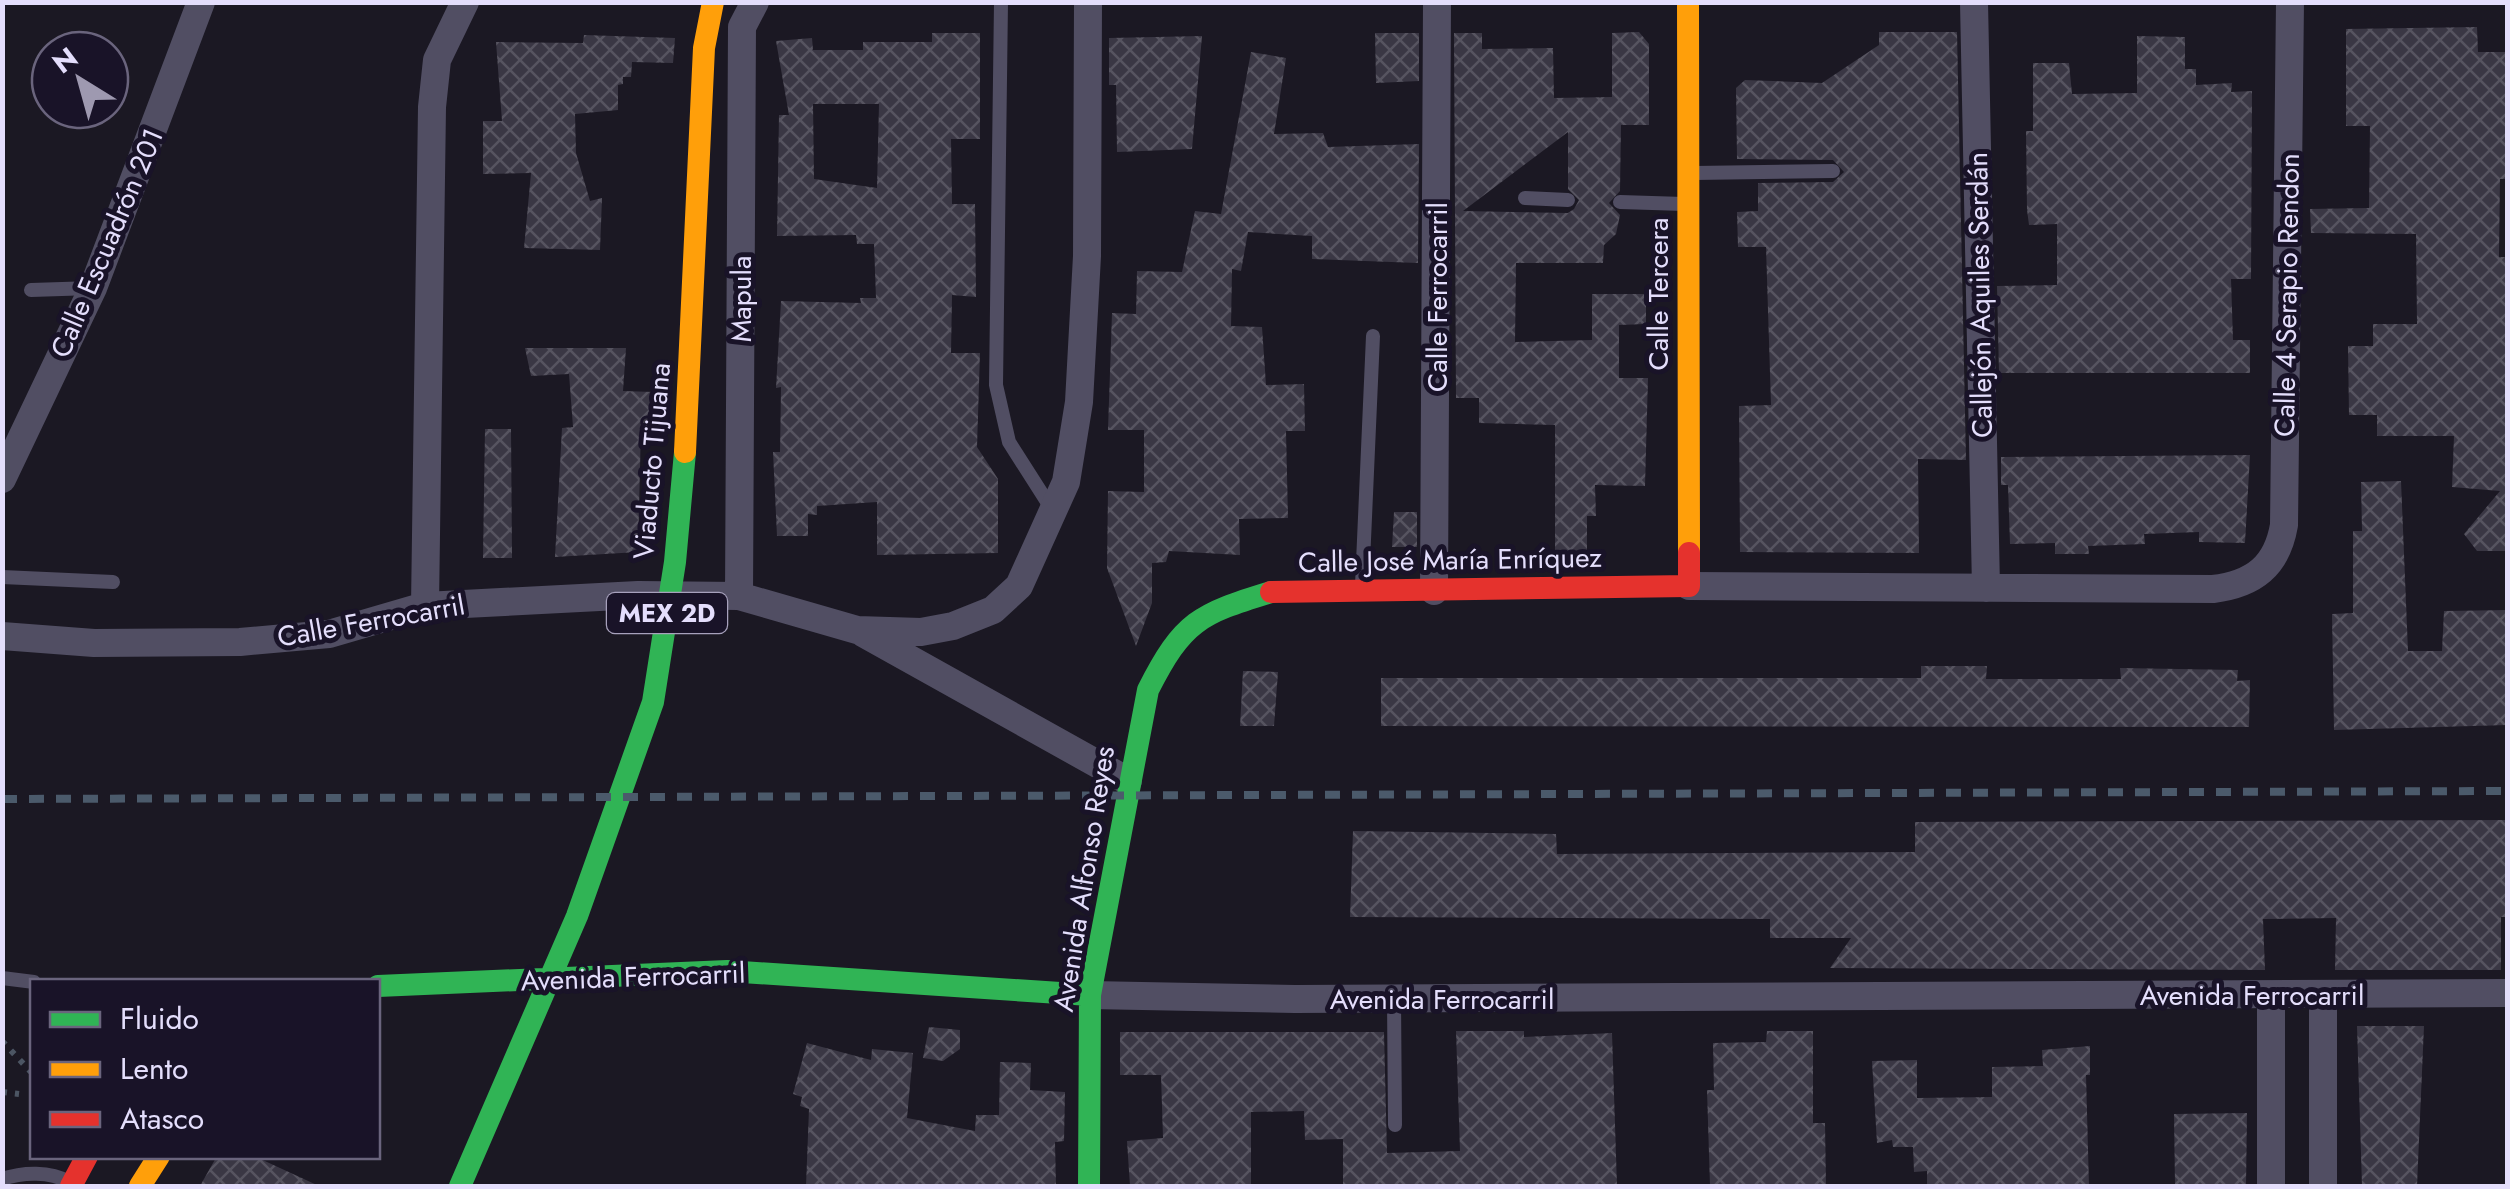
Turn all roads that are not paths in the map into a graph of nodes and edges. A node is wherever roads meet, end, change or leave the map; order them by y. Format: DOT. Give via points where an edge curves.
graph roads {
  1 [pos="201,2"];
  2 [pos="465,2"];
  3 [pos="688,2"];
  4 [pos="712,2"];
  5 [pos="1001,2"];
  6 [pos="1088,2"];
  7 [pos="1438,2"];
  8 [pos="1688,2"];
  9 [pos="1974,2"];
  10 [pos="2290,2"];
  11 [pos="753,3"];
  12 [pos="1833,171"];
  13 [pos="1688,173"];
  14 [pos="1525,198"];
  15 [pos="1568,200"];
  16 [pos="1620,202"];
  17 [pos="1688,204"];
  18 [pos="93,288"];
  19 [pos="31,290"];
  20 [pos="1373,336"];
  21 [pos="2,480"];
  22 [pos="1053,511"];
  23 [pos="2,578"];
  24 [pos="113,582"];
  25 [pos="1689,586"];
  26 [pos="1986,588"];
  27 [pos="1434,591"];
  28 [pos="1362,592"];
  29 [pos="739,596"];
  30 [pos="425,606"];
  31 [pos="1215,610"];
  32 [pos="857,630"];
  33 [pos="2,636"];
  34 [pos="1128,781"];
  35 [pos="2,978"];
  36 [pos="30,982"];
  37 [pos="380,986"];
  38 [pos="2508,993"];
  39 [pos="1090,995"];
  40 [pos="2271,995"];
  41 [pos="2324,995"];
  42 [pos="1394,999"];
  43 [pos="1394,1124"];
  44 [pos="86,1159"];
  45 [pos="156,1159"];
  46 [pos="2,1179"];
  47 [pos="72,1185"];
  48 [pos="140,1186"];
  49 [pos="447,1186"];
  50 [pos="460,1186"];
  51 [pos="1089,1186"];
  52 [pos="2271,1186"];
  53 [pos="2322,1186"];
  1 -- 18 [label="street, Calle Escuadrón 201"];
  2 -- 30 [label="street" via="436,60"];
  3 -- 49 [label="main road, Viaducto Tijuana / MEX 2D" via="657,572 637,700 593,837"];
  4 -- 50 [label="main road, Viaducto Tijuana / MEX 2D" via="704,48 689,409 676,562 653,702 577,916"];
  5 -- 22 [label="lane" via="996,385 1009,442"];
  6 -- 22 [label="street" via="1079,402 1066,482"];
  7 -- 27 [label="street, Calle Ferrocarril"];
  8 -- 13 [label="main road, Calle Tercera"];
  9 -- 26 [label="street, Callejón Aquiles Serdán"];
  10 -- 26 [label="street, Calle 4 Serapio Rendon" via="2284,525 2272,562 2255,578 2213,589"];
  11 -- 29 [label="street, Mapula" via="742,28"];
  12 -- 13 [label="lane"];
  13 -- 17 [label="main road, Calle Tercera"];
  14 -- 15 [label="lane"];
  16 -- 17 [label="lane"];
  17 -- 25 [label="main road, Calle Tercera"];
  18 -- 19 [label="lane"];
  18 -- 21 [label="street, Calle Escuadrón 201"];
  20 -- 28 [label="lane"];
  22 -- 32 [label="street" via="1019,586 992,610 921,632"];
  23 -- 24 [label="lane"];
  25 -- 26 [label="street"];
  25 -- 27 [label="main road, Calle José María Enríquez"];
  27 -- 28 [label="main road, Calle José María Enríquez"];
  28 -- 31 [label="main road, Calle José María Enríquez" via="1271,592"];
  29 -- 30 [label="street, Calle Ferrocarril"];
  29 -- 32 [label="street, Calle Ferrocarril"];
  30 -- 33 [label="street, Calle Ferrocarril" via="329,634 240,642"];
  31 -- 34 [label="main road, Avenida Alfonso Reyes" via="1170,644 1155,669"];
  32 -- 34 [label="street"];
  34 -- 39 [label="main road, Avenida Alfonso Reyes"];
  35 -- 36 [label="lane"];
  37 -- 39 [label="main road, Avenida Ferrocarril" via="727,972"];
  38 -- 41 [label="street, Avenida Ferrocarril"];
  39 -- 42 [label="street, Avenida Ferrocarril"];
  39 -- 51 [label="main road, Avenida Alfonso Reyes"];
  40 -- 41 [label="street, Avenida Ferrocarril"];
  40 -- 42 [label="street, Avenida Ferrocarril"];
  40 -- 52 [label="street"];
  41 -- 53 [label="street"];
  42 -- 43 [label="lane"];
  44 -- 47 [label="main road"];
  45 -- 48 [label="main road"];
  46 -- 47 [label="lane" via="55,1174"];
}
